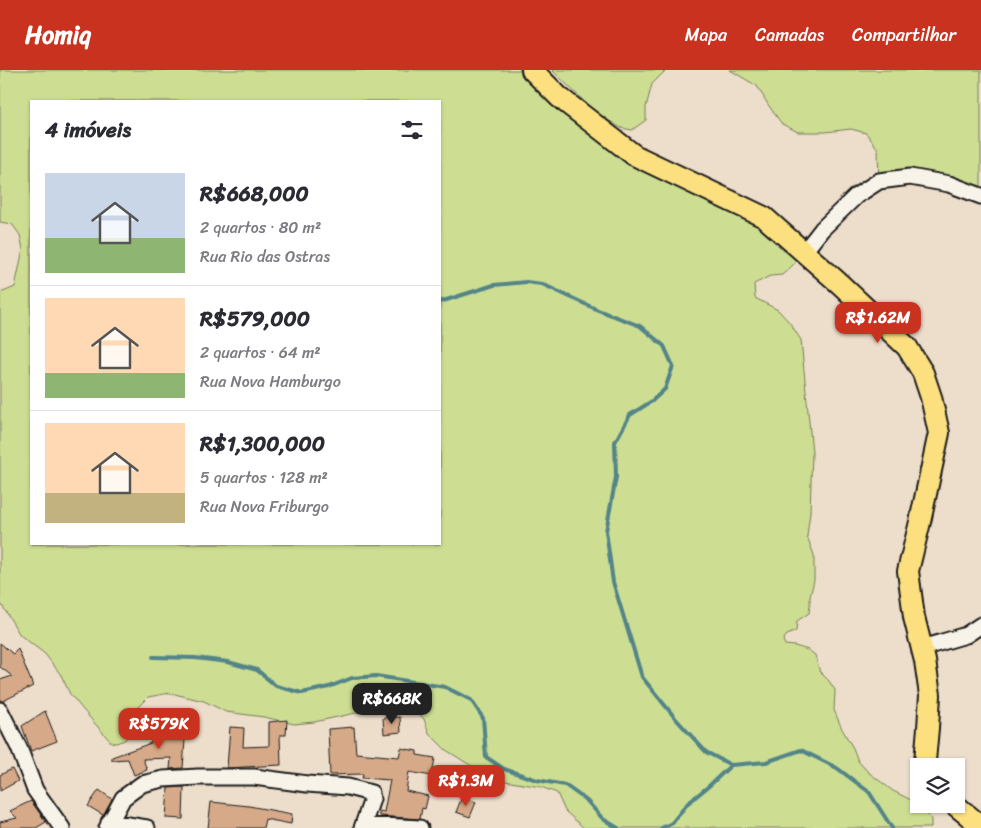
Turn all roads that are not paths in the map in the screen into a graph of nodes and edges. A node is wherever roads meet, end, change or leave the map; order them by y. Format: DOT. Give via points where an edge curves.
graph roads {
  1 [pos="532,70"];
  2 [pos="981,196"];
  3 [pos="804,252"];
  4 [pos="981,626"];
  5 [pos="922,648"];
  6 [pos="0,710"];
  7 [pos="925,758"];
  8 [pos="965,813"];
  9 [pos="108,825"];
  10 [pos="362,826"];
  11 [pos="981,826"];
  12 [pos="62,828"];
  13 [pos="146,828"];
  14 [pos="420,828"];
  1 -- 3 [label="main road" via="559,97 634,155 764,218"];
  2 -- 3 [label="street" via="950,184 910,177 879,181 856,196"];
  3 -- 5 [label="main road" via="907,347 923,373 931,397 939,433 908,570"];
  4 -- 5 [label="street"];
  5 -- 7 [label="main road" via="930,694"];
  6 -- 12 [label="street" via="35,790"];
  8 -- 11 [label="main road"];
  9 -- 10 [label="street" via="123,798 142,784 163,779 254,777 348,787 372,793"];
  9 -- 13 [label="street"];
  10 -- 14 [label="street"];
}
